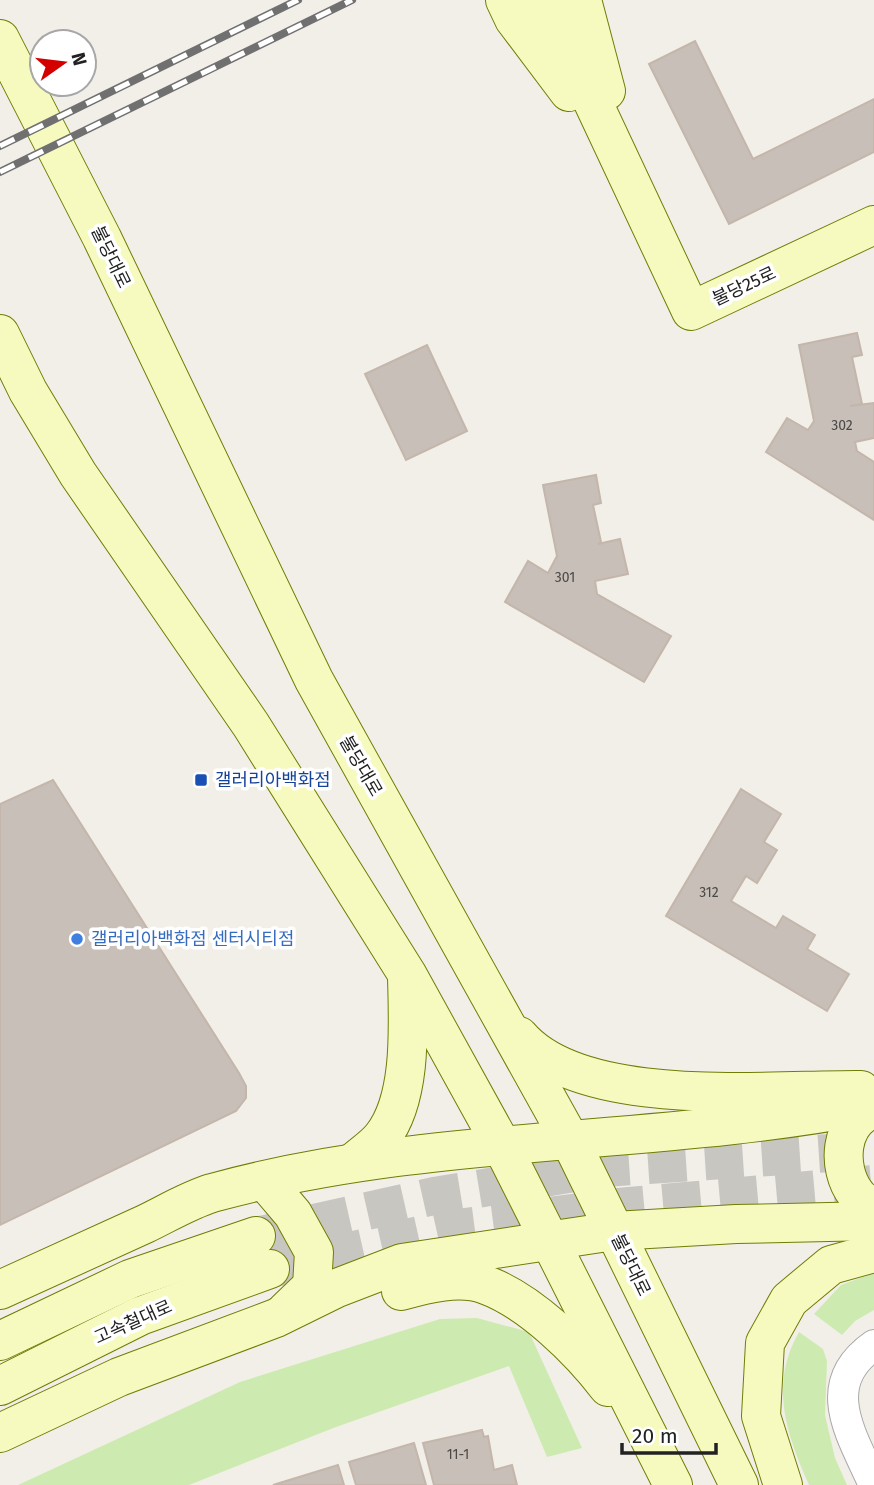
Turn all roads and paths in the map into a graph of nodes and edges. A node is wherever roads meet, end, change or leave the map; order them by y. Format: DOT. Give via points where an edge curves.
graph roads {
  1 [pos="506,0"];
  2 [pos="545,0"];
  3 [pos="582,0"];
  4 [pos="0,39"];
  5 [pos="617,159"];
  6 [pos="874,225"];
  7 [pos="0,334"];
  8 [pos="408,974"];
  9 [pos="508,1023"];
  10 [pos="874,1090"];
  11 [pos="874,1107"];
  12 [pos="569,1138"];
  13 [pos="502,1146"];
  14 [pos="354,1162"];
  15 [pos="265,1181"];
  16 [pos="874,1208"];
  17 [pos="874,1222"];
  18 [pos="614,1231"];
  19 [pos="548,1239"];
  20 [pos="874,1252"];
  21 [pos="0,1290"];
  22 [pos="276,1318"];
  23 [pos="0,1341"];
  24 [pos="874,1345"];
  25 [pos="0,1386"];
  26 [pos="0,1433"];
  27 [pos="667,1472"];
  28 [pos="739,1485"];
  29 [pos="783,1485"];
  30 [pos="874,1485"];
  1 -- 5 [label="main road" via="514,19"];
  2 -- 5 [label="main road"];
  3 -- 5 [label="main road" via="607,94"];
  4 -- 9 [label="main road, 불당대로" via="102,237 338,727"];
  5 -- 6 [label="main road, 불당25로" via="691,311"];
  7 -- 8 [label="main road" via="78,474 251,725"];
  8 -- 13 [label="main road"];
  8 -- 14 [label="main road" via="408,1037 401,1096 383,1136"];
  9 -- 10 [label="main road" via="530,1048 550,1060 622,1086 694,1092"];
  9 -- 12 [label="main road, 불당대로"];
  11 -- 12 [label="main road" via="799,1119"];
  11 -- 16 [label="main road" via="851,1125 843,1154 844,1171 857,1196"];
  12 -- 13 [label="main road"];
  12 -- 18 [label="main road, 불당대로"];
  13 -- 14 [label="main road"];
  13 -- 19 [label="main road"];
  14 -- 15 [label="main road"];
  15 -- 21 [label="main road" via="209,1194"];
  15 -- 22 [label="main road" via="293,1214 314,1252 312,1286"];
  17 -- 18 [label="main road"];
  18 -- 19 [label="main road"];
  18 -- 28 [label="main road, 불당대로"];
  19 -- 22 [label="main road" via="402,1264 337,1288"];
  19 -- 27 [label="main road"];
  20 -- 29 [label="main road" via="831,1265 789,1300 765,1343 761,1416"];
  22 -- 26 [label="main road" via="119,1377"];
  22 -- 27 [label="main road" via="436,1282 484,1284 531,1308 599,1375"];
  23 -- 25 [label="main road, 고속철대로" via="130,1279 263,1252"];
  24 -- 30 [label="street" via="855,1359 843,1387 843,1414"];
}
